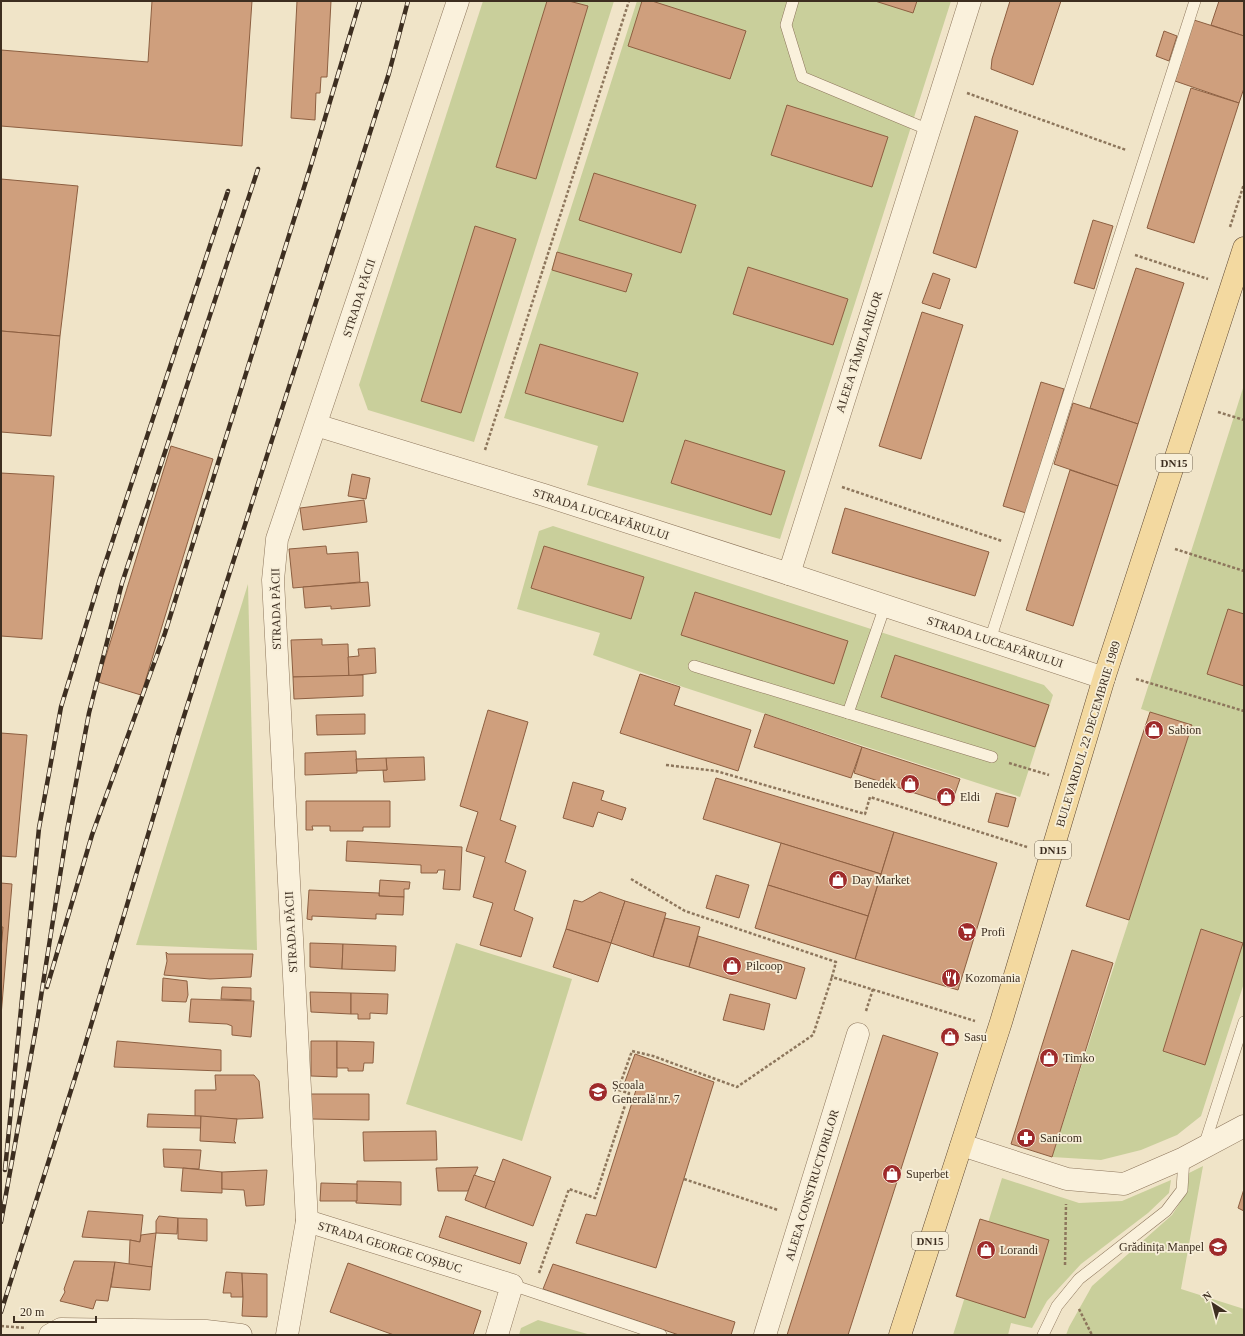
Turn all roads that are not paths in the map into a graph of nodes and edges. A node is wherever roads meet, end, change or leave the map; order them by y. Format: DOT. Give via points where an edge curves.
graph roads {
  1 [pos="458,1"];
  2 [pos="793,1"];
  3 [pos="970,1"];
  4 [pos="1195,1"];
  5 [pos="929,130"];
  6 [pos="1244,248"];
  7 [pos="316,425"];
  8 [pos="789,574"];
  9 [pos="885,606"];
  10 [pos="990,640"];
  11 [pos="694,666"];
  12 [pos="1104,678"];
  13 [pos="848,713"];
  14 [pos="992,757"];
  15 [pos="1244,1022"];
  16 [pos="858,1034"];
  17 [pos="1244,1126"];
  18 [pos="961,1147"];
  19 [pos="1194,1153"];
  20 [pos="307,1221"];
  21 [pos="522,1289"];
  22 [pos="50,1335"];
  23 [pos="241,1335"];
  24 [pos="287,1335"];
  25 [pos="497,1335"];
  26 [pos="661,1335"];
  27 [pos="764,1335"];
  28 [pos="900,1335"];
  29 [pos="1043,1335"];
  1 -- 7 [label="street, STRADA PĂCII"];
  2 -- 5 [label="lane" via="786,26 802,77"];
  3 -- 5 [label="street, ALEEA TÂMPLARILOR"];
  4 -- 10 [label="lane"];
  5 -- 8 [label="street, ALEEA TÂMPLARILOR"];
  6 -- 12 [label="main road, BULEVARDUL 22 DECEMBRIE 1989 / DN15"];
  7 -- 8 [label="street, STRADA LUCEAFĂRULUI"];
  7 -- 20 [label="street, STRADA PĂCII" via="277,539 273,580"];
  8 -- 9 [label="street, STRADA LUCEAFĂRULUI"];
  9 -- 10 [label="street, STRADA LUCEAFĂRULUI"];
  9 -- 13 [label="lane"];
  10 -- 12 [label="street, STRADA LUCEAFĂRULUI"];
  11 -- 13 [label="lane"];
  12 -- 18 [label="main road, BULEVARDUL 22 DECEMBRIE 1989 / DN15"];
  13 -- 14 [label="lane"];
  15 -- 19 [label="lane"];
  16 -- 27 [label="street, ALEEA CONSTRUCTORILOR"];
  17 -- 19 [label="street"];
  18 -- 19 [label="street" via="965,1146 1067,1179 1124,1184"];
  18 -- 28 [label="main road, BULEVARDUL 22 DECEMBRIE 1989 / DN15"];
  19 -- 29 [label="lane" via="1182,1190 1166,1210 1079,1278 1057,1306"];
  20 -- 21 [label="street, STRADA GEORGE COȘBUC"];
  20 -- 24 [label="street, STRADA GEORGE COȘBUC"];
  21 -- 25 [label="street"];
  21 -- 26 [label="lane"];
  22 -- 23 [label="street" via="61,1329 206,1331"];
}
